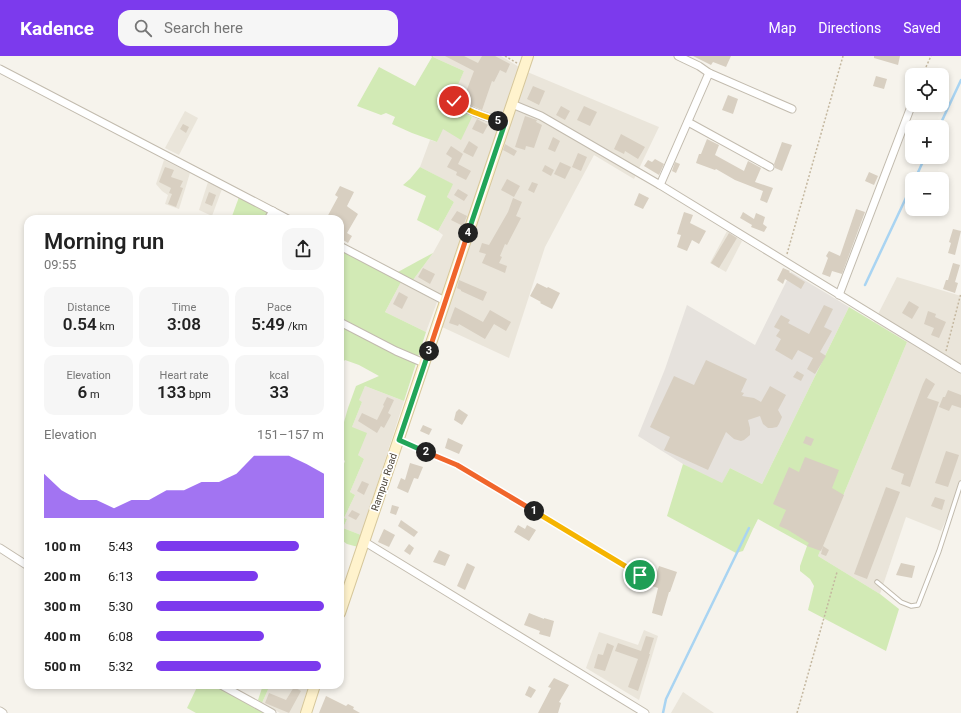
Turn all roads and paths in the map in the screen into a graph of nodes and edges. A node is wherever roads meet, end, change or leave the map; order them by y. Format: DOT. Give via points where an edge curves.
graph roads {
  1 [pos="505,56"];
  2 [pos="528,56"];
  3 [pos="678,56"];
  4 [pos="843,56"];
  5 [pos="930,56"];
  6 [pos="524,68"];
  7 [pos="926,68"];
  8 [pos="0,69"];
  9 [pos="709,73"];
  10 [pos="454,101"];
  11 [pos="512,104"];
  12 [pos="792,109"];
  13 [pos="909,112"];
  14 [pos="688,122"];
  15 [pos="505,123"];
  16 [pos="770,167"];
  17 [pos="660,186"];
  18 [pos="273,211"];
  19 [pos="270,215"];
  20 [pos="280,215"];
  21 [pos="344,248"];
  22 [pos="785,262"];
  23 [pos="961,293"];
  24 [pos="839,295"];
  25 [pos="445,301"];
  26 [pos="344,324"];
  27 [pos="944,359"];
  28 [pos="424,363"];
  29 [pos="961,369"];
  30 [pos="399,440"];
  31 [pos="961,483"];
  32 [pos="364,542"];
  33 [pos="0,548"];
  34 [pos="24,563"];
  35 [pos="838,572"];
  36 [pos="640,575"];
  37 [pos="877,582"];
  38 [pos="344,601"];
  39 [pos="228,689"];
  40 [pos="314,689"];
  41 [pos="0,711"];
  42 [pos="3,713"];
  43 [pos="272,713"];
  44 [pos="306,713"];
  45 [pos="645,713"];
  46 [pos="797,713"];
  1 -- 6 [label="path"];
  2 -- 6 [label="main road, Rampur Road"];
  3 -- 9 [label="street"];
  4 -- 22 [label="path"];
  5 -- 7 [label="path"];
  6 -- 11 [label="main road, Rampur Road"];
  8 -- 18 [label="street"];
  9 -- 12 [label="street"];
  9 -- 14 [label="street"];
  10 -- 15 [label="street" via="472,112"];
  11 -- 15 [label="main road, Rampur Road"];
  11 -- 17 [label="street" via="541,116"];
  13 -- 24 [label="street"];
  14 -- 16 [label="street"];
  14 -- 17 [label="street"];
  15 -- 25 [label="main road, Rampur Road"];
  17 -- 22 [label="street"];
  18 -- 19 [label="street"];
  18 -- 20 [label="street"];
  21 -- 25 [label="street"];
  22 -- 24 [label="street"];
  23 -- 27 [label="path"];
  24 -- 27 [label="street"];
  25 -- 28 [label="main road, Rampur Road"];
  26 -- 28 [label="street"];
  27 -- 29 [label="street"];
  28 -- 30 [label="main road, Rampur Road"];
  30 -- 32 [label="main road, Rampur Road"];
  30 -- 36 [label="path" via="457,465"];
  31 -- 37 [label="lane" via="918,605 912,606 901,602"];
  32 -- 38 [label="main road, Rampur Road"];
  32 -- 45 [label="street"];
  33 -- 34 [label="street"];
  35 -- 46 [label="path"];
  39 -- 43 [label="street"];
  40 -- 44 [label="main road"];
  41 -- 42 [label="street"];
}
